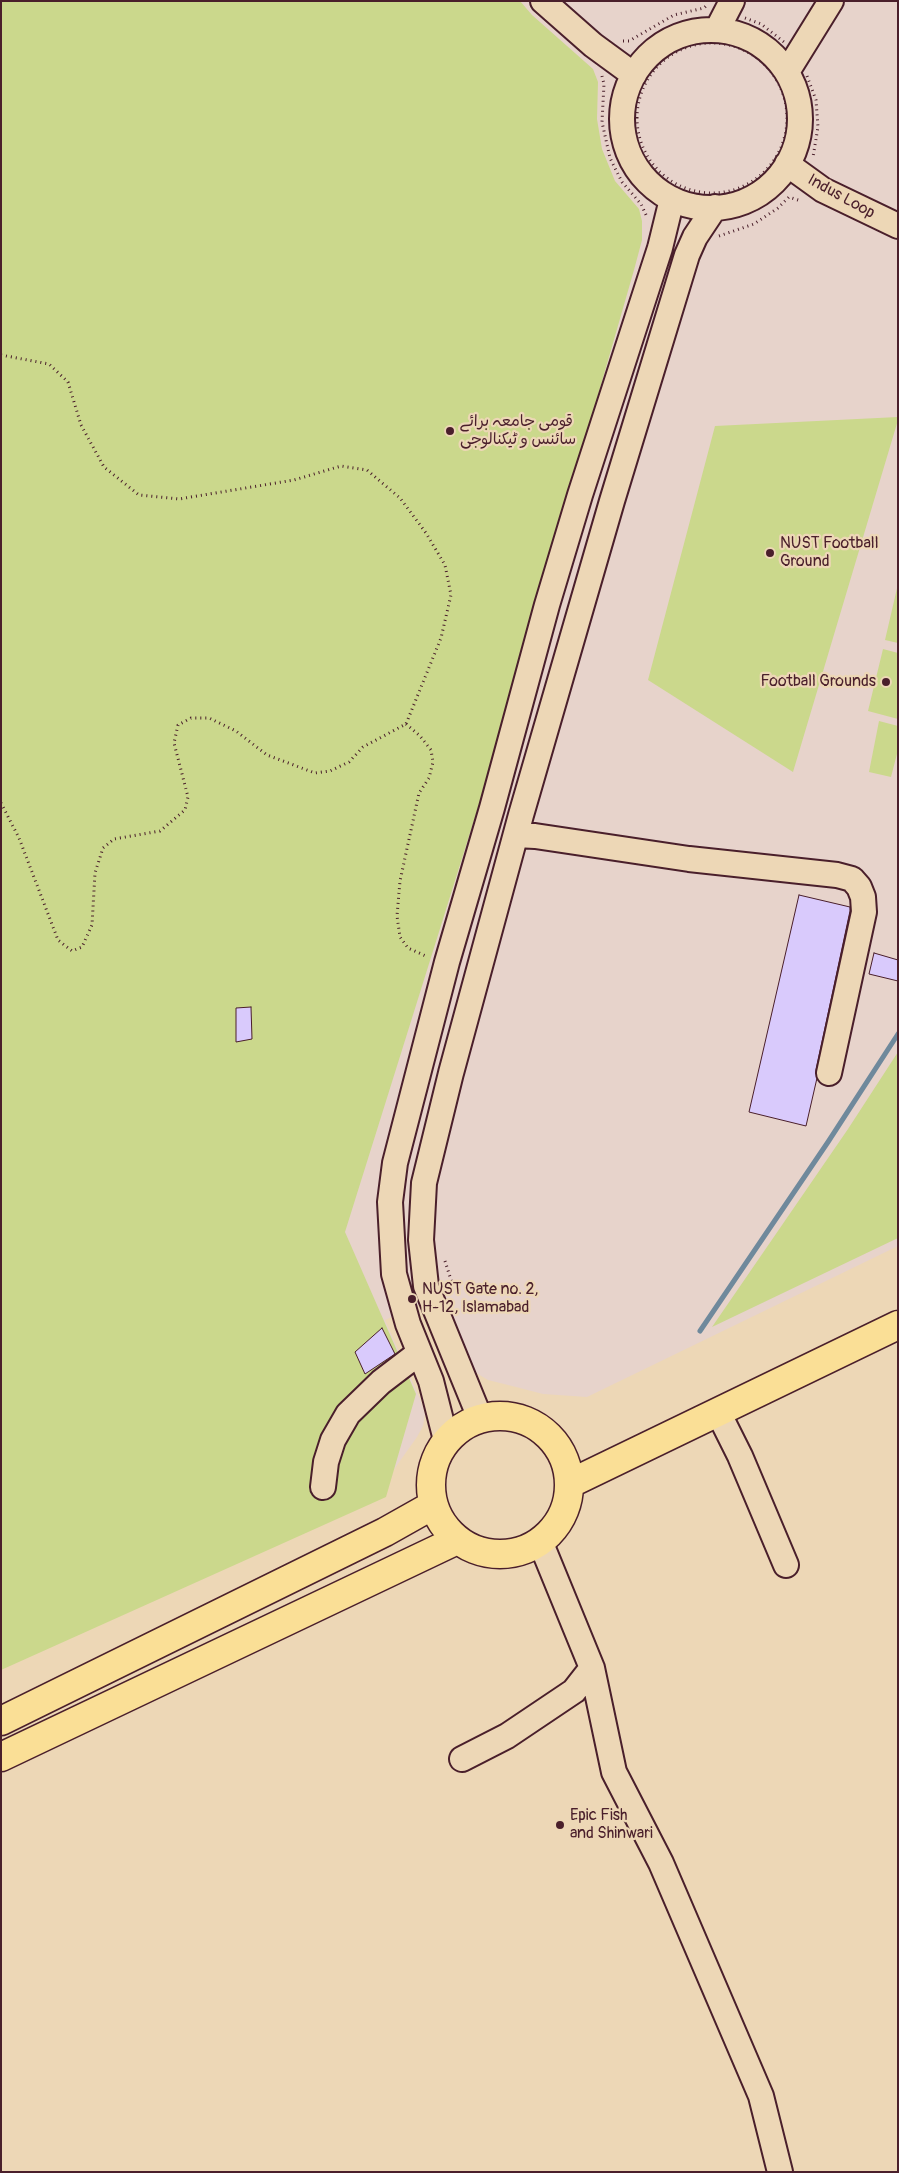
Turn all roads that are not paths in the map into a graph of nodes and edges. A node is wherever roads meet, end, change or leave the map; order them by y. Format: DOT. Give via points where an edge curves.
graph roads {
  1 [pos="831,1"];
  2 [pos="557,6"];
  3 [pos="737,9"];
  4 [pos="717,30"];
  5 [pos="796,72"];
  6 [pos="634,75"];
  7 [pos="787,164"];
  8 [pos="672,198"];
  9 [pos="715,207"];
  10 [pos="898,226"];
  11 [pos="492,808"];
  12 [pos="518,825"];
  13 [pos="829,1073"];
  14 [pos="898,1325"];
  15 [pos="419,1353"];
  16 [pos="718,1412"];
  17 [pos="480,1418"];
  18 [pos="446,1440"];
  19 [pos="569,1484"];
  20 [pos="323,1487"];
  21 [pos="433,1505"];
  22 [pos="458,1540"];
  23 [pos="540,1541"];
  24 [pos="786,1565"];
  25 [pos="592,1668"];
  26 [pos="1,1721"];
  27 [pos="1,1757"];
  28 [pos="462,1759"];
  29 [pos="780,2172"];
  1 -- 5 [label="street"];
  2 -- 6 [label="street"];
  3 -- 4 [label="street"];
  4 -- 5 [label="street" via="755,42"];
  4 -- 6 [label="street" via="694,32 668,41 649,56"];
  5 -- 7 [label="street" via="795,90 800,117 797,141"];
  6 -- 8 [label="street" via="623,107 627,145 643,175"];
  7 -- 9 [label="street" via="774,182 756,196"];
  7 -- 10 [label="street, Indus Loop" via="824,190"];
  8 -- 9 [label="street" via="696,206"];
  8 -- 11 [label="street" via="660,248 580,494"];
  9 -- 12 [label="street" via="687,255"];
  11 -- 12 [label="street"];
  11 -- 15 [label="street" via="447,962 395,1163 390,1202 394,1274"];
  12 -- 13 [label="street" via="535,836 852,879 863,897 864,912"];
  12 -- 17 [label="street" via="424,1184 421,1240 429,1294"];
  14 -- 16 [label="main road"];
  15 -- 18 [label="street"];
  15 -- 20 [label="street" via="381,1382 348,1414 333,1440"];
  16 -- 19 [label="main road"];
  16 -- 24 [label="street"];
  17 -- 18 [label="main road" via="461,1426"];
  17 -- 19 [label="main road" via="514,1416 544,1431 556,1443 566,1463"];
  18 -- 21 [label="main road" via="435,1460 430,1483"];
  19 -- 23 [label="main road" via="566,1506 556,1526"];
  21 -- 22 [label="main road" via="443,1525"];
  21 -- 26 [label="main road" via="385,1532"];
  22 -- 23 [label="main road" via="477,1551 499,1555 520,1551"];
  22 -- 27 [label="main road"];
  23 -- 25 [label="street"];
  25 -- 28 [label="street" via="574,1691 507,1736"];
  25 -- 29 [label="street" via="614,1772 661,1864 761,2096"];
}
